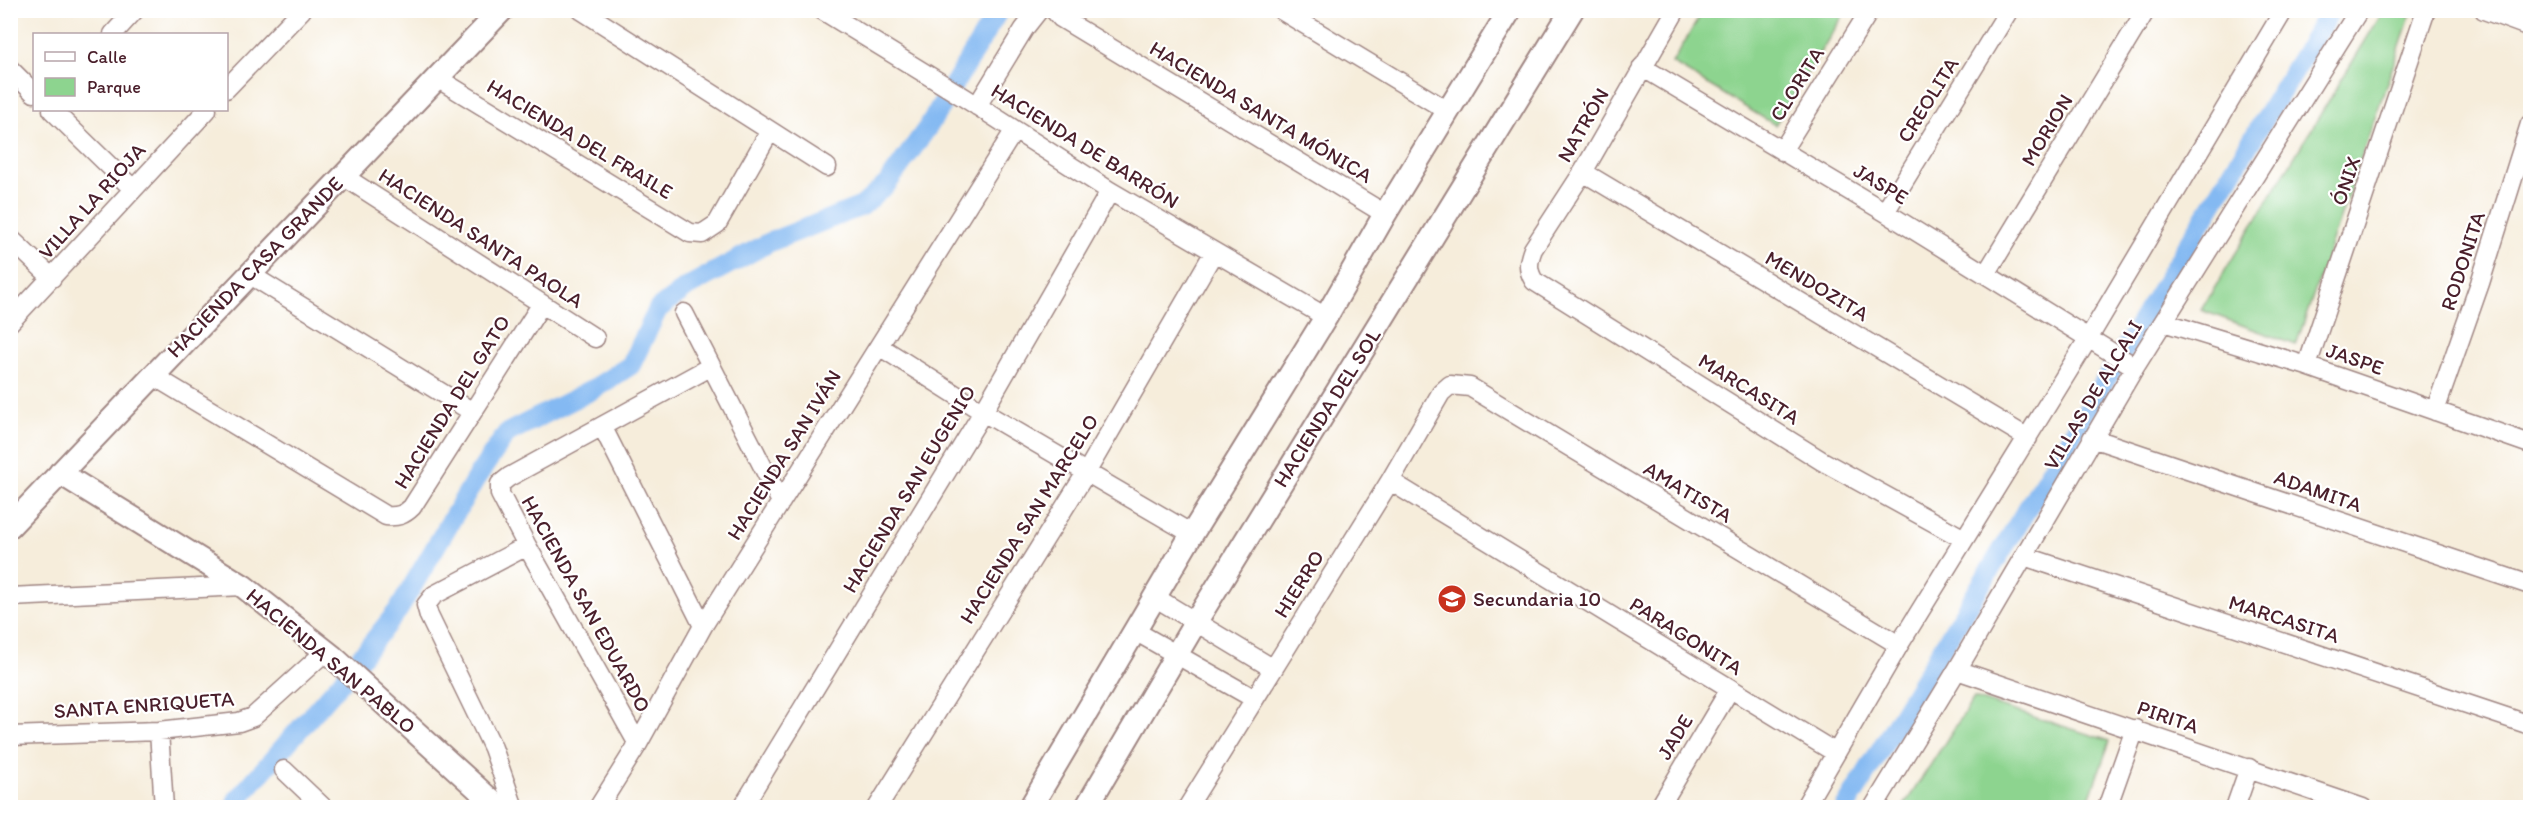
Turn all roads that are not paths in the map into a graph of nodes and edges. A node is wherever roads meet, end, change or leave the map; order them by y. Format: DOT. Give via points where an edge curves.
graph roads {
  1 [pos="135,10"];
  2 [pos="302,10"];
  3 [pos="502,10"];
  4 [pos="581,10"];
  5 [pos="822,10"];
  6 [pos="1039,10"];
  7 [pos="1054,10"];
  8 [pos="1281,10"];
  9 [pos="1572,10"];
  10 [pos="1676,10"];
  11 [pos="1870,10"];
  12 [pos="2009,10"];
  13 [pos="2146,10"];
  14 [pos="2284,10"];
  15 [pos="2359,10"];
  16 [pos="2426,10"];
  17 [pos="2484,10"];
  18 [pos="1510,11"];
  19 [pos="2530,27"];
  20 [pos="113,33"];
  21 [pos="1642,67"];
  22 [pos="10,69"];
  23 [pos="437,78"];
  24 [pos="228,87"];
  25 [pos="33,92"];
  26 [pos="971,102"];
  27 [pos="53,111"];
  28 [pos="206,111"];
  29 [pos="1448,111"];
  30 [pos="2530,124"];
  31 [pos="770,130"];
  32 [pos="1014,131"];
  33 [pos="1782,151"];
  34 [pos="826,166"];
  35 [pos="1583,172"];
  36 [pos="343,176"];
  37 [pos="132,188"];
  38 [pos="1110,191"];
  39 [pos="1885,212"];
  40 [pos="1385,213"];
  41 [pos="10,238"];
  42 [pos="1214,252"];
  43 [pos="1528,261"];
  44 [pos="249,274"];
  45 [pos="1986,274"];
  46 [pos="52,278"];
  47 [pos="541,305"];
  48 [pos="684,313"];
  49 [pos="1326,317"];
  50 [pos="10,322"];
  51 [pos="2163,322"];
  52 [pos="595,338"];
  53 [pos="2091,341"];
  54 [pos="879,346"];
  55 [pos="2131,365"];
  56 [pos="2307,366"];
  57 [pos="710,367"];
  58 [pos="152,375"];
  59 [pos="1450,385"];
  60 [pos="471,411"];
  61 [pos="2435,411"];
  62 [pos="983,412"];
  63 [pos="602,426"];
  64 [pos="2028,438"];
  65 [pos="2092,438"];
  66 [pos="2530,444"];
  67 [pos="60,473"];
  68 [pos="1086,473"];
  69 [pos="1390,481"];
  70 [pos="781,502"];
  71 [pos="10,526"];
  72 [pos="1192,534"];
  73 [pos="1964,539"];
  74 [pos="527,546"];
  75 [pos="2024,556"];
  76 [pos="2530,585"];
  77 [pos="243,586"];
  78 [pos="10,597"];
  79 [pos="1156,598"];
  80 [pos="1195,623"];
  81 [pos="703,626"];
  82 [pos="1135,631"];
  83 [pos="1899,645"];
  84 [pos="330,654"];
  85 [pos="1177,655"];
  86 [pos="1272,669"];
  87 [pos="1957,670"];
  88 [pos="1730,689"];
  89 [pos="1253,699"];
  90 [pos="2530,725"];
  91 [pos="2135,729"];
  92 [pos="159,731"];
  93 [pos="10,736"];
  94 [pos="638,744"];
  95 [pos="1836,753"];
  96 [pos="2249,768"];
  97 [pos="284,770"];
  98 [pos="164,807"];
  99 [pos="324,807"];
  100 [pos="499,807"];
  101 [pos="514,807"];
  102 [pos="598,807"];
  103 [pos="742,807"];
  104 [pos="877,807"];
  105 [pos="1030,807"];
  106 [pos="1086,807"];
  107 [pos="1187,807"];
  108 [pos="1659,807"];
  109 [pos="1804,807"];
  110 [pos="1873,807"];
  111 [pos="2107,807"];
  112 [pos="2235,807"];
  113 [pos="2359,807"];
  1 -- 20 [label="street"];
  2 -- 24 [label="street"];
  3 -- 23 [label="street, HACIENDA CASA GRANDE"];
  4 -- 31 [label="street"];
  5 -- 26 [label="street, HACIENDA DE BARRÓN"];
  6 -- 26 [label="street"];
  7 -- 40 [label="street, HACIENDA SANTA MÓNICA" via="1061,18"];
  8 -- 29 [label="street"];
  9 -- 80 [label="street, HACIENDA DEL SOL"];
  10 -- 21 [label="street, NATRÓN"];
  11 -- 33 [label="street, CLORITA"];
  12 -- 39 [label="street, CREOLITA"];
  13 -- 45 [label="street, MORION"];
  14 -- 53 [label="street, VILLAS DE ALCALI"];
  15 -- 51 [label="street, VILLAS DE ALCALI"];
  16 -- 56 [label="street, ÓNIX"];
  17 -- 19 [label="street"];
  18 -- 29 [label="street"];
  21 -- 33 [label="street, JASPE"];
  21 -- 35 [label="street, NATRÓN"];
  22 -- 25 [label="street"];
  23 -- 31 [label="street, HACIENDA DEL FRAILE" via="690,233 702,234 717,224"];
  23 -- 36 [label="street, HACIENDA CASA GRANDE"];
  26 -- 32 [label="street, HACIENDA DE BARRÓN"];
  27 -- 37 [label="street"];
  28 -- 37 [label="street, VILLA LA RIOJA"];
  29 -- 40 [label="street"];
  30 -- 61 [label="street, RODONITA"];
  31 -- 34 [label="street"];
  32 -- 38 [label="street, HACIENDA DE BARRÓN"];
  32 -- 54 [label="street, HACIENDA SAN IVÁN"];
  33 -- 39 [label="street, JASPE"];
  35 -- 43 [label="street, NATRÓN"];
  35 -- 64 [label="street, MENDOZITA"];
  36 -- 44 [label="street, HACIENDA CASA GRANDE"];
  36 -- 47 [label="street, HACIENDA SANTA PAOLA"];
  37 -- 46 [label="street, VILLA LA RIOJA"];
  38 -- 42 [label="street, HACIENDA DE BARRÓN"];
  38 -- 62 [label="street, HACIENDA SAN EUGENIO"];
  39 -- 45 [label="street, JASPE"];
  40 -- 49 [label="street"];
  41 -- 46 [label="street"];
  42 -- 49 [label="street, HACIENDA DE BARRÓN"];
  42 -- 68 [label="street, HACIENDA SAN MARCELO"];
  43 -- 73 [label="street, MARCASITA" via="1534,281 1822,461"];
  44 -- 58 [label="street, HACIENDA CASA GRANDE"];
  44 -- 60 [label="street"];
  45 -- 53 [label="street, JASPE"];
  46 -- 50 [label="street, VILLA LA RIOJA"];
  47 -- 52 [label="street, HACIENDA SANTA PAOLA"];
  47 -- 60 [label="street, HACIENDA DEL GATO"];
  48 -- 57 [label="street"];
  49 -- 72 [label="street"];
  51 -- 55 [label="street, VILLAS DE ALCALI"];
  51 -- 56 [label="street, JASPE"];
  53 -- 55 [label="street, JASPE"];
  53 -- 64 [label="street, VILLAS DE ALCALI"];
  54 -- 62 [label="street"];
  54 -- 70 [label="street, HACIENDA SAN IVÁN"];
  55 -- 65 [label="street, VILLAS DE ALCALI"];
  56 -- 61 [label="street, JASPE"];
  57 -- 63 [label="street"];
  57 -- 70 [label="street"];
  58 -- 60 [label="street, HACIENDA DEL GATO" via="386,516 396,517 412,507"];
  58 -- 67 [label="street, HACIENDA CASA GRANDE"];
  59 -- 69 [label="street, HIERRO" via="1441,393"];
  59 -- 83 [label="street, AMATISTA" via="1470,387"];
  61 -- 66 [label="street, JASPE"];
  62 -- 68 [label="street"];
  62 -- 103 [label="street, HACIENDA SAN EUGENIO"];
  63 -- 74 [label="street, HACIENDA SAN EDUARDO" via="501,484 500,494"];
  63 -- 81 [label="street"];
  64 -- 73 [label="street, VILLAS DE ALCALI"];
  65 -- 75 [label="street, VILLAS DE ALCALI"];
  65 -- 76 [label="street, ADAMITA"];
  67 -- 71 [label="street, HACIENDA CASA GRANDE"];
  67 -- 77 [label="street, HACIENDA SAN PABLO"];
  68 -- 72 [label="street"];
  68 -- 104 [label="street, HACIENDA SAN MARCELO"];
  69 -- 86 [label="street, HIERRO"];
  69 -- 88 [label="street, PARAGONITA"];
  70 -- 81 [label="street, HACIENDA SAN IVÁN"];
  72 -- 79 [label="street"];
  73 -- 83 [label="street, VILLAS DE ALCALI"];
  74 -- 94 [label="street, HACIENDA SAN EDUARDO"];
  74 -- 101 [label="street" via="434,595 426,605 493,747"];
  75 -- 87 [label="street, VILLAS DE ALCALI"];
  75 -- 90 [label="street, MARCASITA"];
  77 -- 78 [label="street"];
  77 -- 84 [label="street, HACIENDA SAN PABLO"];
  79 -- 80 [label="street"];
  79 -- 82 [label="street"];
  80 -- 85 [label="street, HACIENDA DEL SOL"];
  80 -- 86 [label="street"];
  81 -- 94 [label="street, HACIENDA SAN IVÁN"];
  82 -- 85 [label="street"];
  82 -- 105 [label="street"];
  83 -- 95 [label="street, VILLAS DE ALCALI"];
  84 -- 92 [label="street, SANTA ENRIQUETA" via="253,717"];
  84 -- 100 [label="street, HACIENDA SAN PABLO"];
  85 -- 89 [label="street"];
  85 -- 106 [label="street, HACIENDA DEL SOL"];
  86 -- 89 [label="street, HIERRO"];
  87 -- 91 [label="street, PIRITA"];
  87 -- 110 [label="street, VILLAS DE ALCALI"];
  88 -- 95 [label="street, PARAGONITA"];
  88 -- 108 [label="street, JADE"];
  89 -- 107 [label="street, HIERRO"];
  91 -- 96 [label="street, PIRITA"];
  91 -- 111 [label="street"];
  92 -- 93 [label="street, SANTA ENRIQUETA"];
  92 -- 98 [label="street"];
  94 -- 102 [label="street, HACIENDA SAN IVÁN"];
  95 -- 109 [label="street, VILLAS DE ALCALI"];
  96 -- 112 [label="street"];
  96 -- 113 [label="street, PIRITA"];
  97 -- 99 [label="street"];
}
